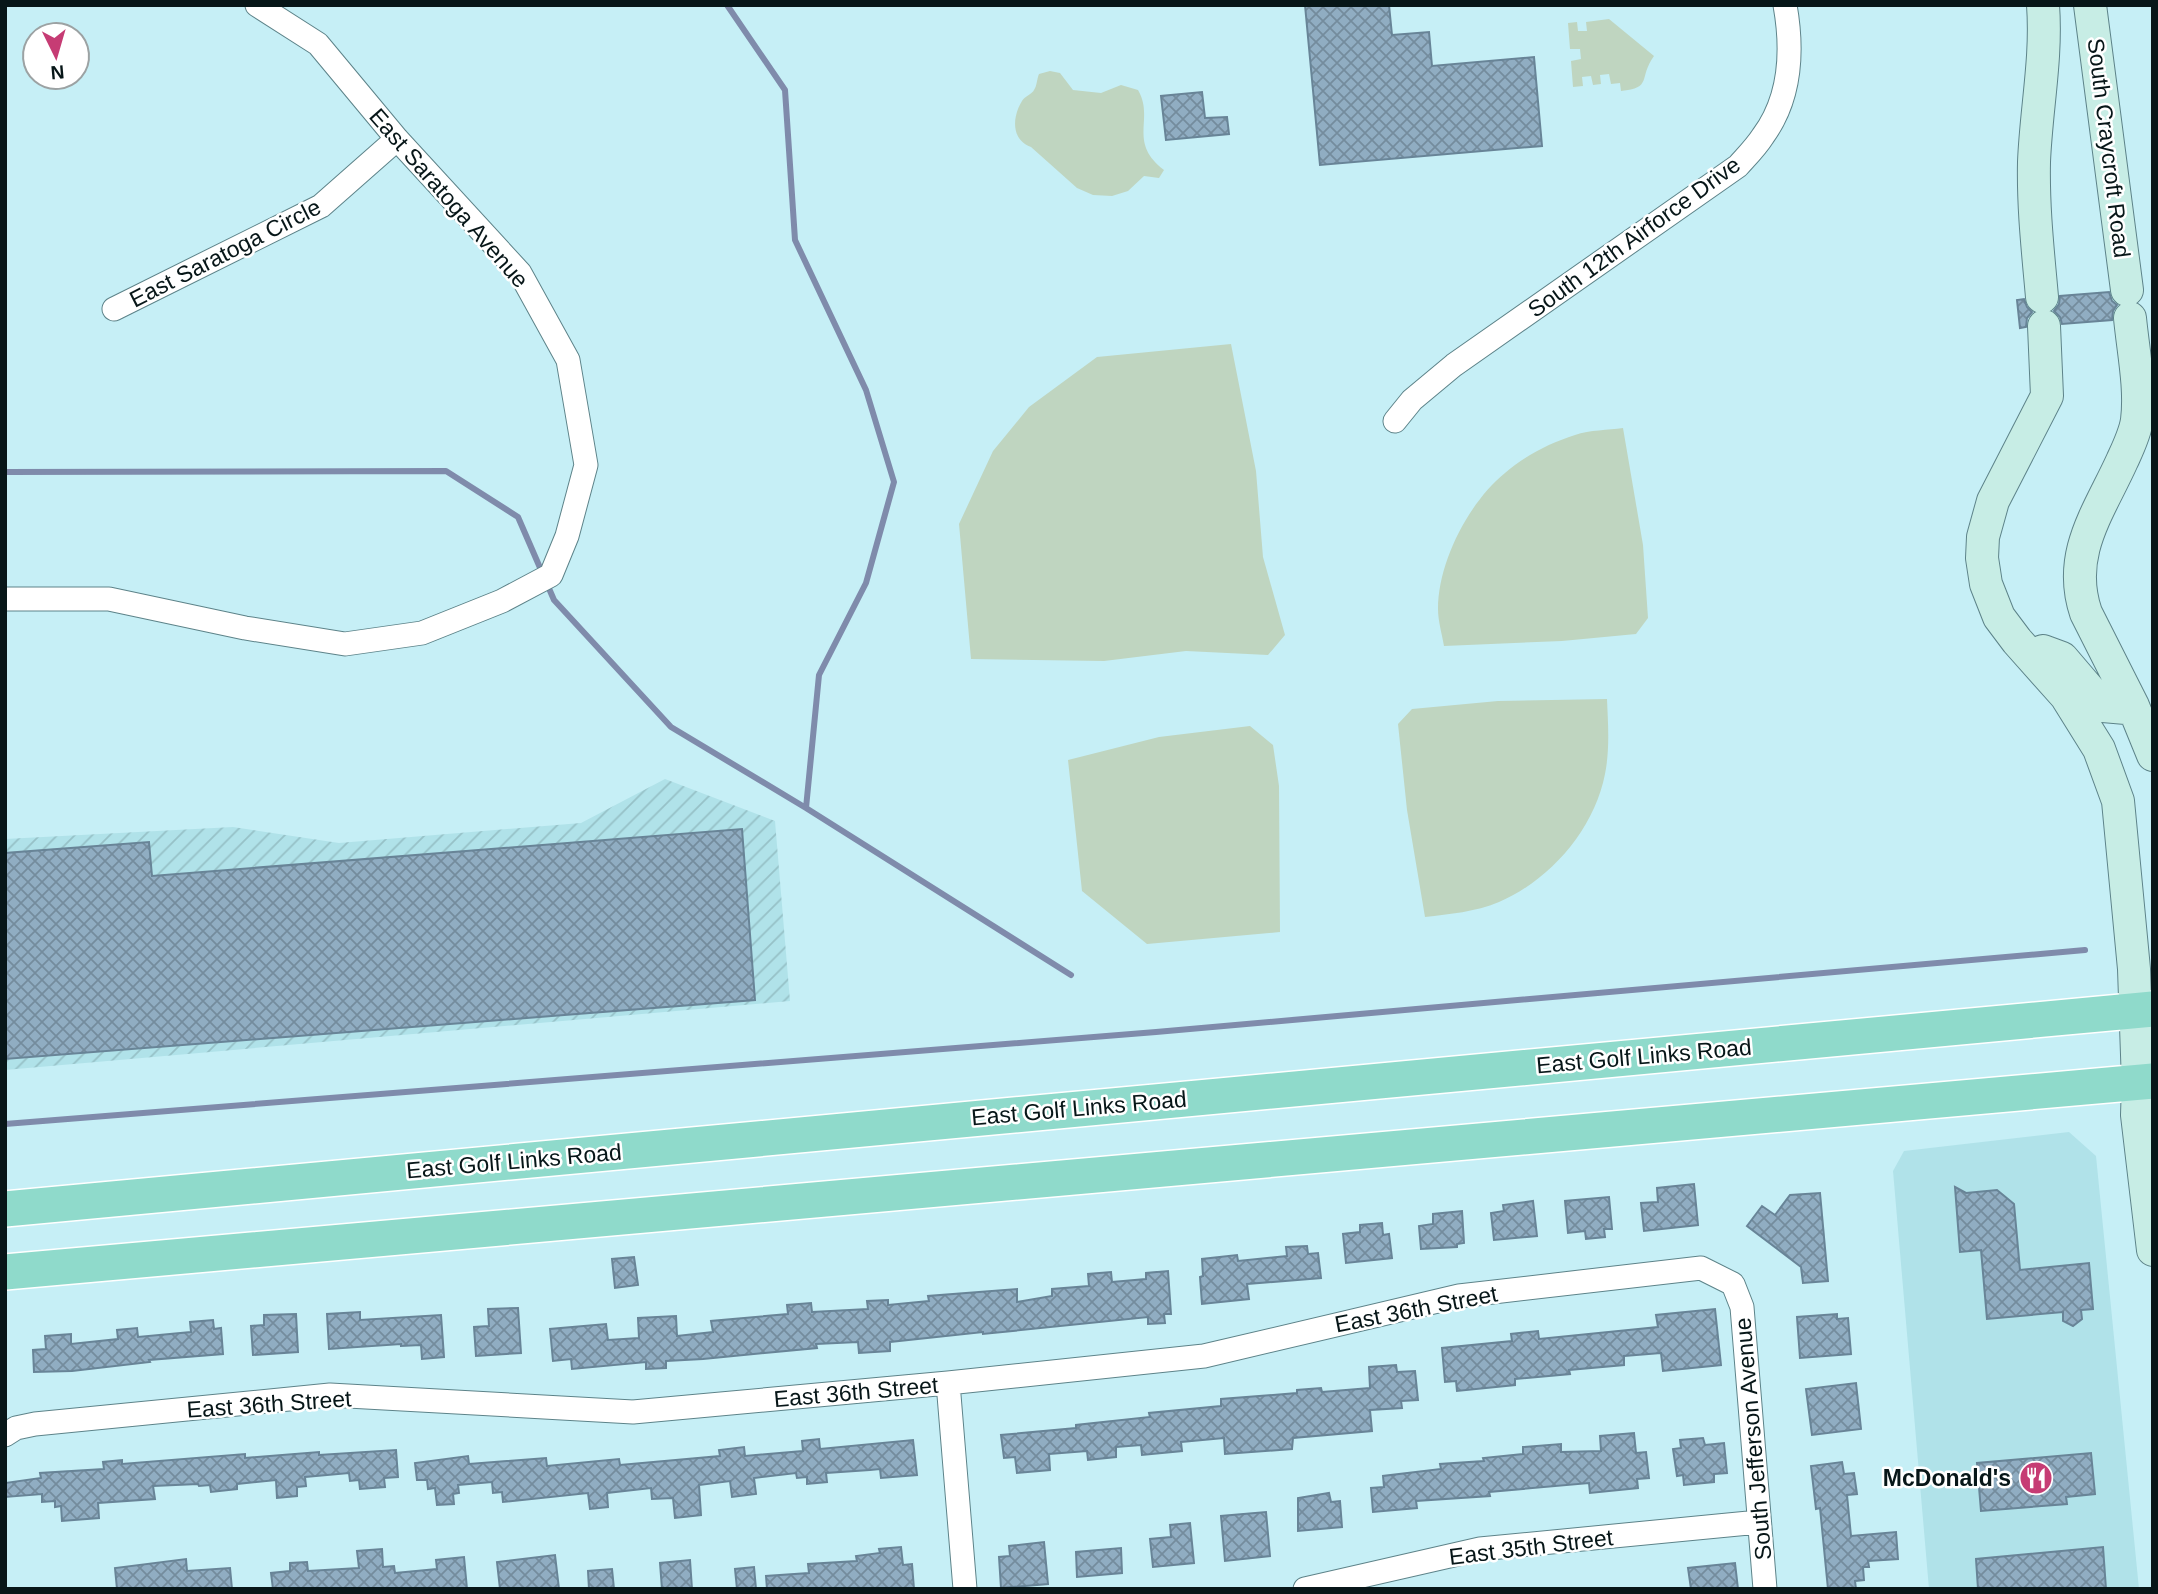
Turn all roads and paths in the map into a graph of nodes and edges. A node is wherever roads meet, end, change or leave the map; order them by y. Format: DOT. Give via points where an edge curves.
graph roads {
  1 [pos="257,5"];
  2 [pos="1785,5"];
  3 [pos="2043,5"];
  4 [pos="2090,5"];
  5 [pos="397,139"];
  6 [pos="114,309"];
  7 [pos="1395,421"];
  8 [pos="5,599"];
  9 [pos="2017,641"];
  10 [pos="2133,706"];
  11 [pos="2153,755"];
  12 [pos="2144,1009"];
  13 [pos="2145,1082"];
  14 [pos="5,1209"];
  15 [pos="2153,1250"];
  16 [pos="1701,1268"];
  17 [pos="5,1272"];
  18 [pos="948,1383"];
  19 [pos="5,1435"];
  20 [pos="1759,1522"];
  21 [pos="965,1589"];
  22 [pos="1305,1589"];
  23 [pos="1765,1589"];
  1 -- 5 [label="street, East Saratoga Avenue" via="318,44"];
  2 -- 7 [label="street, South 12th Airforce Drive" via="1790,48 1786,90 1765,135 1738,166 1454,365 1412,400"];
  3 -- 9 [label="main road" via="2034,222 2047,396 1993,501 1982,558 1999,617"];
  4 -- 10 [label="main road, South Craycroft Road" via="2128,304 2137,420 2086,537 2079,569 2086,612"];
  5 -- 6 [label="street, East Saratoga Circle" via="321,205"];
  5 -- 8 [label="street, East Saratoga Avenue" via="520,272 568,360 586,465 551,575 502,601 422,633 345,643 245,628 109,599"];
  9 -- 10 [label="main road" via="2062,658 2103,706"];
  9 -- 12 [label="main road" via="2066,696 2099,749 2118,801 2133,961"];
  10 -- 11 [label="main road, South Craycroft Road"];
  12 -- 13 [label="main road"];
  12 -- 14 [label="main road, East Golf Links Road"];
  13 -- 15 [label="main road" via="2137,1115"];
  13 -- 17 [label="main road"];
  16 -- 18 [label="street, East 36th Street" via="1459,1296 1203,1356"];
  16 -- 20 [label="street, South Jefferson Avenue" via="1733,1284 1742,1307"];
  18 -- 19 [label="street, East 36th Street" via="633,1412 330,1395 35,1424"];
  18 -- 21 [label="street"];
  20 -- 22 [label="street, East 35th Street" via="1480,1549"];
  20 -- 23 [label="street, South Jefferson Avenue"];
}
